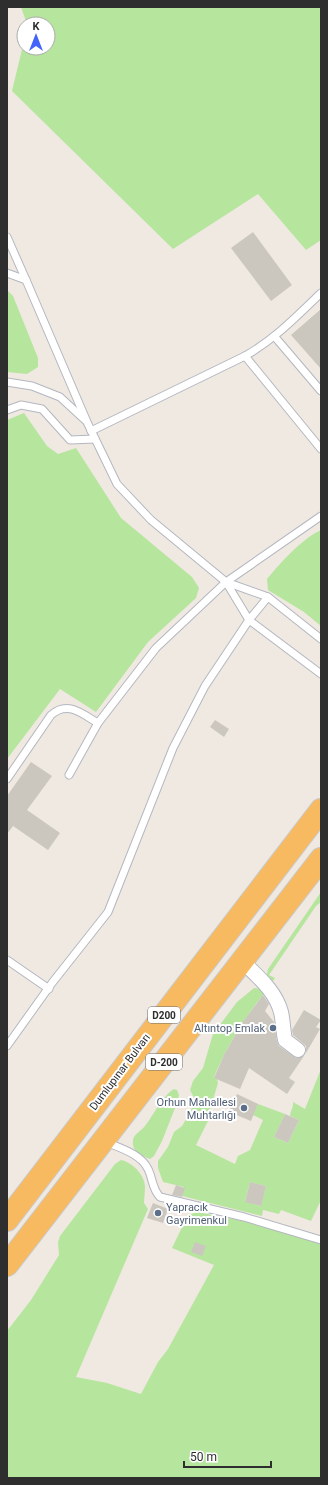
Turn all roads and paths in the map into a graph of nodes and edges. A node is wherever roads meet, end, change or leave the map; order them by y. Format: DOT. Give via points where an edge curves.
graph roads {
  1 [pos="7,237"];
  2 [pos="7,273"];
  3 [pos="26,280"];
  4 [pos="321,293"];
  5 [pos="275,337"];
  6 [pos="245,356"];
  7 [pos="7,382"];
  8 [pos="321,391"];
  9 [pos="7,410"];
  10 [pos="87,422"];
  11 [pos="91,431"];
  12 [pos="95,439"];
  13 [pos="321,449"];
  14 [pos="321,516"];
  15 [pos="226,582"];
  16 [pos="268,597"];
  17 [pos="250,620"];
  18 [pos="321,639"];
  19 [pos="321,674"];
  20 [pos="98,723"];
  21 [pos="69,775"];
  22 [pos="7,778"];
  23 [pos="321,810"];
  24 [pos="321,859"];
  25 [pos="7,960"];
  26 [pos="242,961"];
  27 [pos="49,989"];
  28 [pos="7,1046"];
  29 [pos="298,1050"];
  30 [pos="102,1141"];
  31 [pos="7,1220"];
  32 [pos="321,1240"];
  33 [pos="7,1265"];
  1 -- 3 [label="lane"];
  2 -- 3 [label="lane"];
  3 -- 10 [label="lane"];
  4 -- 5 [label="lane"];
  5 -- 6 [label="lane"];
  5 -- 8 [label="lane"];
  6 -- 11 [label="lane"];
  6 -- 13 [label="lane"];
  7 -- 10 [label="lane" via="32,386 60,397"];
  9 -- 12 [label="lane" via="21,405 42,409 70,440"];
  10 -- 11 [label="lane"];
  11 -- 12 [label="lane"];
  12 -- 15 [label="lane" via="117,484 151,520"];
  14 -- 15 [label="lane"];
  15 -- 16 [label="lane"];
  15 -- 17 [label="lane"];
  15 -- 20 [label="lane" via="156,648"];
  16 -- 17 [label="lane"];
  16 -- 18 [label="lane"];
  17 -- 19 [label="lane"];
  17 -- 27 [label="lane" via="205,686 173,748 108,912"];
  20 -- 21 [label="lane"];
  20 -- 22 [label="lane" via="72,708 58,709"];
  23 -- 31 [label="highway, Dumlupınar Bulvarı / D200"];
  24 -- 26 [label="highway, D-200"];
  25 -- 27 [label="lane"];
  26 -- 29 [label="street" via="268,987 281,1013 285,1040"];
  26 -- 30 [label="highway, D-200"];
  27 -- 28 [label="lane"];
  30 -- 32 [label="lane" via="143,1161 160,1197 244,1217"];
  30 -- 33 [label="highway, D-200"];
}
